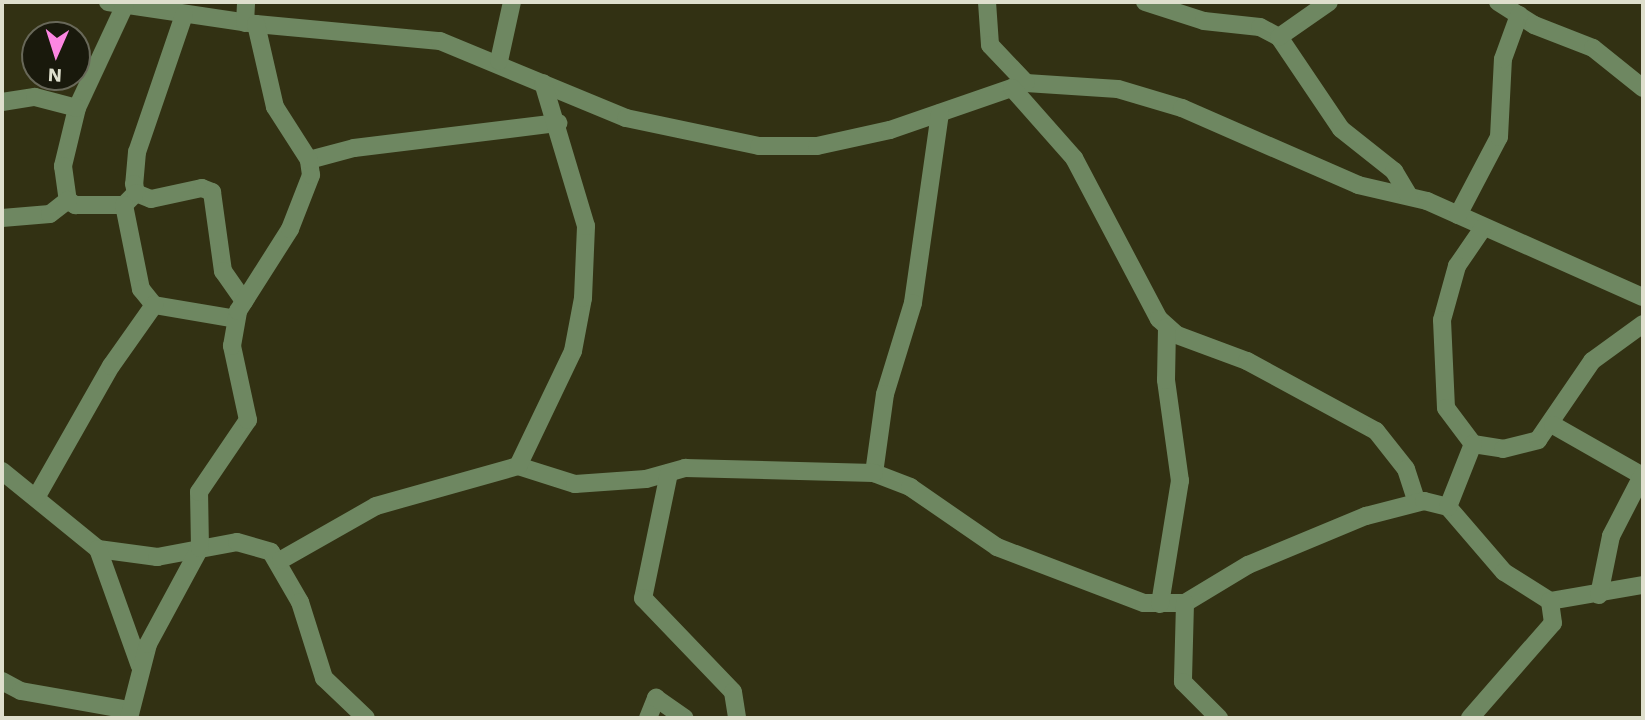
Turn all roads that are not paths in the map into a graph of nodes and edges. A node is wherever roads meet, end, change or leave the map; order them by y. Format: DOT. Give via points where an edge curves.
graph roads {
  1 [pos="246,2"];
  2 [pos="512,2"];
  3 [pos="1145,2"];
  4 [pos="1329,2"];
  5 [pos="1498,2"];
  6 [pos="116,4"];
  7 [pos="990,5"];
  8 [pos="184,15"];
  9 [pos="1519,15"];
  10 [pos="250,24"];
  11 [pos="1279,37"];
  12 [pos="499,61"];
  13 [pos="543,83"];
  14 [pos="1019,86"];
  15 [pos="1643,88"];
  16 [pos="2,102"];
  17 [pos="77,108"];
  18 [pos="940,113"];
  19 [pos="558,123"];
  20 [pos="309,160"];
  21 [pos="1409,196"];
  22 [pos="130,199"];
  23 [pos="68,200"];
  24 [pos="1458,215"];
  25 [pos="2,218"];
  26 [pos="1483,228"];
  27 [pos="1643,297"];
  28 [pos="244,301"];
  29 [pos="155,304"];
  30 [pos="236,319"];
  31 [pos="1643,324"];
  32 [pos="1167,327"];
  33 [pos="1553,425"];
  34 [pos="1473,444"];
  35 [pos="518,466"];
  36 [pos="2,471"];
  37 [pos="668,473"];
  38 [pos="874,473"];
  39 [pos="1642,475"];
  40 [pos="37,496"];
  41 [pos="1417,502"];
  42 [pos="1448,507"];
  43 [pos="200,548"];
  44 [pos="98,550"];
  45 [pos="281,560"];
  46 [pos="1643,585"];
  47 [pos="1620,593"];
  48 [pos="1600,595"];
  49 [pos="1550,601"];
  50 [pos="1643,602"];
  51 [pos="1185,603"];
  52 [pos="1160,604"];
  53 [pos="140,666"];
  54 [pos="2,681"];
  55 [pos="129,714"];
  56 [pos="1480,715"];
  57 [pos="366,718"];
  58 [pos="648,718"];
  59 [pos="685,718"];
  60 [pos="737,718"];
  61 [pos="1219,718"];
  1 -- 10 [label="street"];
  2 -- 12 [label="street"];
  3 -- 11 [label="street" via="1204,21 1260,27"];
  4 -- 11 [label="street"];
  5 -- 9 [label="street"];
  6 -- 8 [label="street"];
  6 -- 17 [label="street"];
  7 -- 14 [label="street" via="990,45"];
  8 -- 10 [label="street"];
  8 -- 22 [label="street" via="137,152"];
  9 -- 15 [label="street" via="1593,48"];
  9 -- 24 [label="street" via="1503,59 1499,136"];
  10 -- 12 [label="street" via="389,33"];
  10 -- 20 [label="street" via="275,107"];
  11 -- 21 [label="street" via="1341,129 1394,172"];
  12 -- 13 [label="street"];
  13 -- 18 [label="street" via="626,118 759,146 817,146"];
  13 -- 19 [label="street"];
  14 -- 18 [label="street"];
  14 -- 21 [label="street" via="1154,97 1358,185"];
  14 -- 32 [label="street" via="1074,158"];
  16 -- 17 [label="street" via="35,97"];
  17 -- 23 [label="street" via="63,166"];
  18 -- 38 [label="street" via="913,303 885,394"];
  19 -- 20 [label="street" via="354,148"];
  19 -- 35 [label="street" via="586,226 583,298 573,351"];
  20 -- 28 [label="street" via="306,196 273,261"];
  21 -- 24 [label="street"];
  22 -- 23 [label="street"];
  22 -- 28 [label="street" via="202,188 212,192 223,271"];
  22 -- 29 [label="street" via="141,289"];
  23 -- 25 [label="street" via="50,214"];
  24 -- 26 [label="street"];
  26 -- 27 [label="street"];
  26 -- 34 [label="street" via="1457,266 1441,320 1446,408"];
  28 -- 30 [label="street"];
  29 -- 30 [label="street"];
  29 -- 40 [label="street" via="111,366"];
  30 -- 43 [label="street" via="232,346 248,421 199,492"];
  31 -- 33 [label="street" via="1592,361"];
  32 -- 41 [label="street" via="1257,366 1376,432 1406,469"];
  32 -- 52 [label="street" via="1167,391 1180,481"];
  33 -- 34 [label="street" via="1525,446"];
  33 -- 39 [label="street"];
  34 -- 42 [label="street"];
  35 -- 37 [label="street" via="575,484"];
  35 -- 45 [label="street" via="446,491 376,506"];
  36 -- 40 [label="street"];
  37 -- 38 [label="street" via="714,467"];
  37 -- 60 [label="street" via="643,598 733,692"];
  38 -- 52 [label="street" via="910,487 996,547"];
  39 -- 48 [label="street" via="1611,536"];
  40 -- 44 [label="street" via="63,527"];
  41 -- 42 [label="street"];
  41 -- 51 [label="street" via="1248,565"];
  42 -- 49 [label="street" via="1504,572"];
  43 -- 44 [label="street" via="158,556"];
  43 -- 45 [label="street" via="248,543"];
  43 -- 53 [label="street"];
  44 -- 53 [label="street"];
  45 -- 57 [label="street" via="324,678"];
  46 -- 47 [label="street"];
  47 -- 48 [label="street"];
  47 -- 50 [label="street"];
  48 -- 49 [label="street"];
  49 -- 56 [label="street" via="1553,623"];
  51 -- 52 [label="street"];
  51 -- 61 [label="street" via="1183,682"];
  53 -- 55 [label="street"];
  54 -- 55 [label="street" via="21,691"];
  58 -- 59 [label="street" via="656,698"];
}
